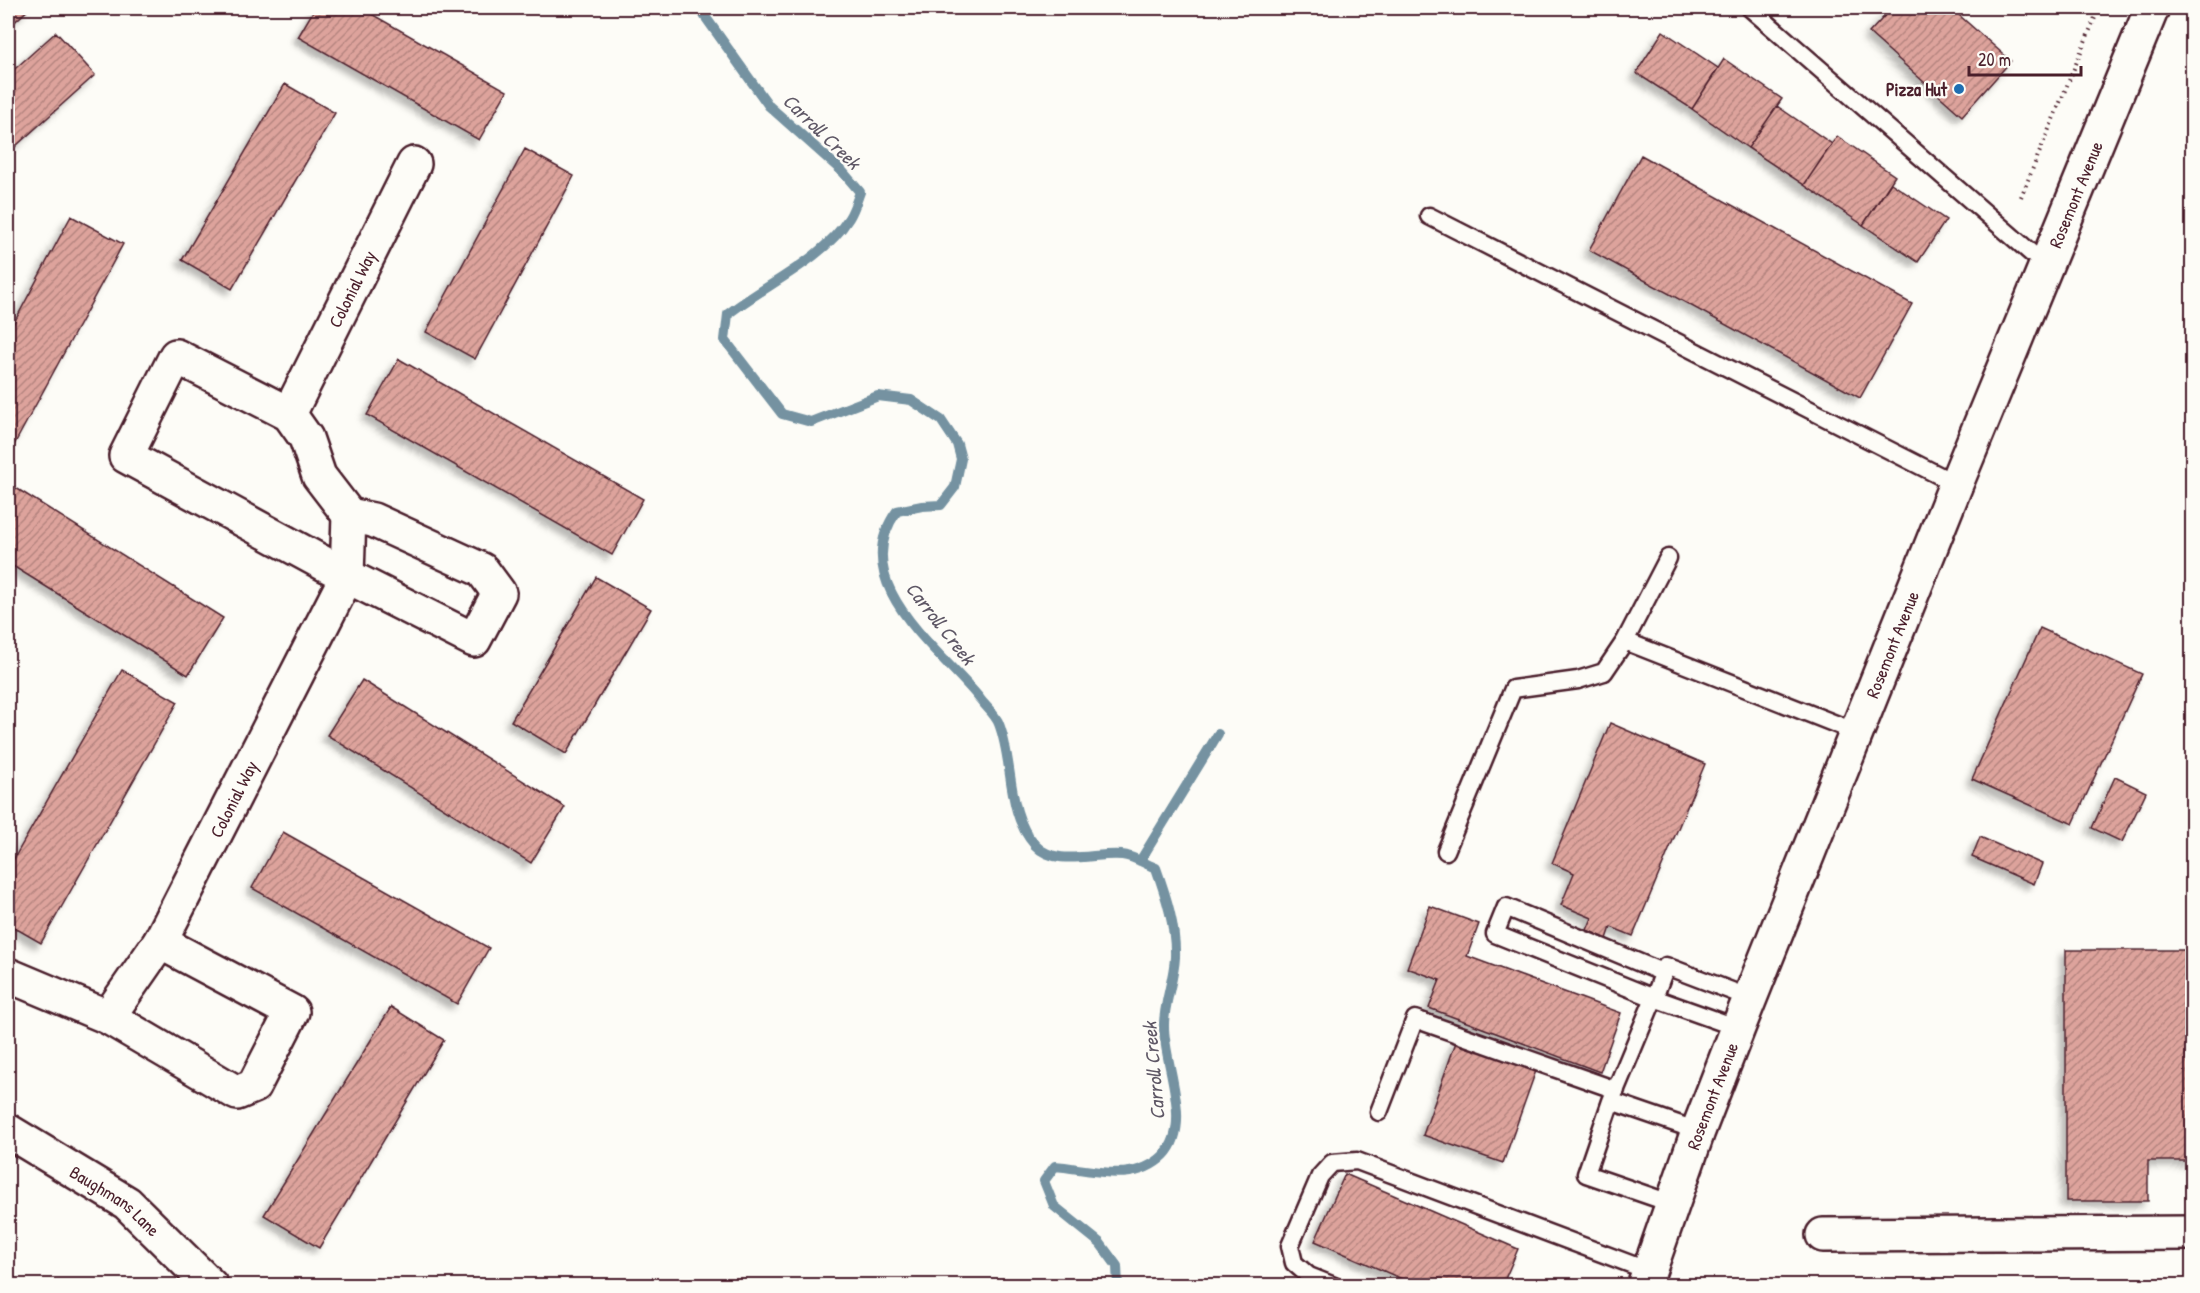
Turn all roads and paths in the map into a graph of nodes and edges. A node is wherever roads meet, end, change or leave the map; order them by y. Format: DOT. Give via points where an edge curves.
graph roads {
  1 [pos="1750,8"];
  2 [pos="2099,8"];
  3 [pos="2152,8"];
  4 [pos="414,164"];
  5 [pos="2021,197"];
  6 [pos="1429,216"];
  7 [pos="2046,266"];
  8 [pos="289,414"];
  9 [pos="1956,484"];
  10 [pos="349,515"];
  11 [pos="1668,558"];
  12 [pos="347,576"];
  13 [pos="1625,640"];
  14 [pos="1856,732"];
  15 [pos="1446,851"];
  16 [pos="160,942"];
  17 [pos="1664,973"];
  18 [pos="8,975"];
  19 [pos="1654,998"];
  20 [pos="1750,998"];
  21 [pos="108,1017"];
  22 [pos="1738,1028"];
  23 [pos="1613,1096"];
  24 [pos="1379,1112"];
  25 [pos="8,1131"];
  26 [pos="1698,1131"];
  27 [pos="1673,1204"];
  28 [pos="2193,1233"];
  29 [pos="1823,1235"];
  30 [pos="1647,1278"];
  31 [pos="211,1286"];
  32 [pos="1334,1286"];
  1 -- 7 [label="lane"];
  2 -- 5 [label="path"];
  3 -- 7 [label="street, Rosemont Avenue"];
  4 -- 8 [label="street, Colonial Way"];
  6 -- 9 [label="lane"];
  7 -- 9 [label="street, Rosemont Avenue"];
  8 -- 10 [label="street" via="306,438 319,476"];
  8 -- 12 [label="street" via="176,356 126,456"];
  9 -- 14 [label="street, Rosemont Avenue"];
  10 -- 12 [label="street, Colonial Way"];
  10 -- 12 [label="street" via="373,520 482,570 499,593 474,640"];
  11 -- 13 [label="lane"];
  12 -- 16 [label="street, Colonial Way"];
  13 -- 14 [label="lane"];
  13 -- 15 [label="lane" via="1604,672 1578,680 1513,689"];
  14 -- 20 [label="street, Rosemont Avenue"];
  16 -- 21 [label="street, Colonial Way"];
  16 -- 21 [label="street" via="292,1012 254,1086 237,1093"];
  17 -- 19 [label="lane"];
  17 -- 19 [label="lane" via="1506,907 1495,934"];
  17 -- 20 [label="lane" via="1666,966"];
  18 -- 21 [label="street"];
  19 -- 22 [label="lane"];
  19 -- 23 [label="lane"];
  20 -- 22 [label="street, Rosemont Avenue"];
  22 -- 26 [label="street, Rosemont Avenue"];
  23 -- 24 [label="lane" via="1415,1019"];
  23 -- 26 [label="lane"];
  23 -- 27 [label="lane" via="1586,1174"];
  25 -- 31 [label="street, Baughmans Lane" via="127,1203"];
  26 -- 27 [label="street, Rosemont Avenue"];
  27 -- 30 [label="street, Rosemont Avenue"];
  28 -- 29 [label="street"];
  30 -- 32 [label="lane" via="1357,1161 1332,1163 1320,1176 1290,1246 1294,1263 1309,1276"];
}
